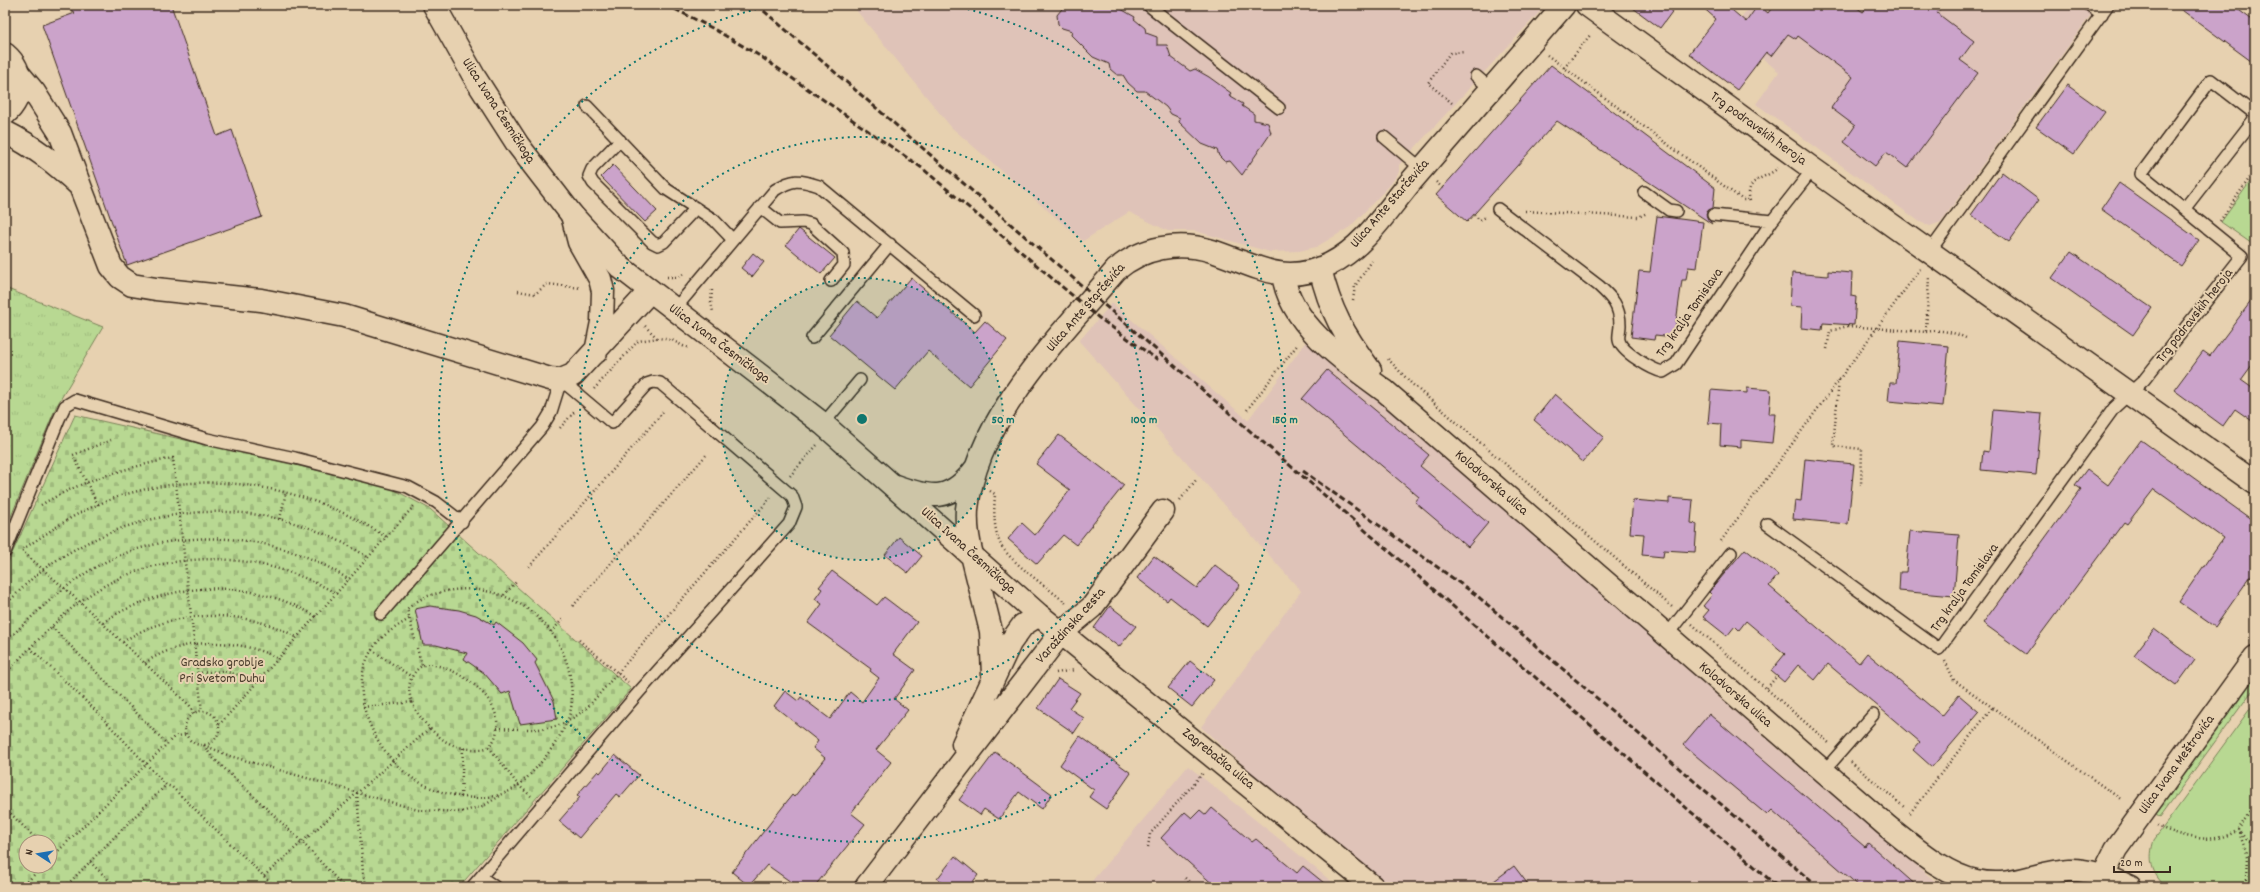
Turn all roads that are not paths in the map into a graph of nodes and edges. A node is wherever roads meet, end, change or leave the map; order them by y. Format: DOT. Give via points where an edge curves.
graph roads {
  1 [pos="434,5"];
  2 [pos="1148,5"];
  3 [pos="1564,5"];
  4 [pos="1587,5"];
  5 [pos="2089,5"];
  6 [pos="2105,10"];
  7 [pos="5,54"];
  8 [pos="19,74"];
  9 [pos="587,106"];
  10 [pos="1279,108"];
  11 [pos="5,114"];
  12 [pos="2255,114"];
  13 [pos="2255,118"];
  14 [pos="5,132"];
  15 [pos="1384,137"];
  16 [pos="620,140"];
  17 [pos="1813,169"];
  18 [pos="1428,175"];
  19 [pos="80,186"];
  20 [pos="1644,192"];
  21 [pos="760,207"];
  22 [pos="696,208"];
  23 [pos="2185,208"];
  24 [pos="1498,209"];
  25 [pos="1676,211"];
  26 [pos="572,215"];
  27 [pos="1713,215"];
  28 [pos="1772,221"];
  29 [pos="733,240"];
  30 [pos="890,244"];
  31 [pos="1927,258"];
  32 [pos="1320,268"];
  33 [pos="1283,274"];
  34 [pos="831,281"];
  35 [pos="655,283"];
  36 [pos="674,310"];
  37 [pos="974,315"];
  38 [pos="812,338"];
  39 [pos="596,352"];
  40 [pos="562,380"];
  41 [pos="860,380"];
  42 [pos="1385,391"];
  43 [pos="2130,394"];
  44 [pos="823,424"];
  45 [pos="978,466"];
  46 [pos="2255,483"];
  47 [pos="895,486"];
  48 [pos="1162,511"];
  49 [pos="462,522"];
  50 [pos="1767,524"];
  51 [pos="5,552"];
  52 [pos="1730,553"];
  53 [pos="972,555"];
  54 [pos="381,614"];
  55 [pos="1039,615"];
  56 [pos="1061,633"];
  57 [pos="1667,635"];
  58 [pos="2255,657"];
  59 [pos="993,680"];
  60 [pos="1873,715"];
  61 [pos="1824,771"];
  62 [pos="949,777"];
  63 [pos="2103,875"];
  64 [pos="481,877"];
  65 [pos="472,887"];
  66 [pos="495,887"];
  67 [pos="866,887"];
  68 [pos="1373,887"];
  69 [pos="2130,887"];
  1 -- 26 [label="main road, Ulica Ivana Česmičkoga" via="475,78 518,145"];
  2 -- 10 [label="lane"];
  3 -- 18 [label="main road, Ulica Ante Starčevića" via="1483,82"];
  4 -- 17 [label="main road, Trg podravskih heroja"];
  5 -- 6 [label="lane"];
  6 -- 31 [label="lane"];
  7 -- 8 [label="main road" via="14,63"];
  8 -- 11 [label="main road" via="21,86 18,97"];
  8 -- 19 [label="main road" via="34,92 60,133"];
  9 -- 16 [label="lane"];
  12 -- 23 [label="lane, Trg podravskih heroja" via="2211,80 2192,105 2141,174"];
  13 -- 23 [label="lane"];
  14 -- 19 [label="main road" via="52,160"];
  15 -- 18 [label="lane"];
  16 -- 22 [label="lane" via="666,189"];
  16 -- 22 [label="lane" via="592,169 589,176 652,242 658,245 664,242"];
  17 -- 28 [label="lane, Trg kralja Tomislava"];
  17 -- 31 [label="main road, Trg podravskih heroja"];
  18 -- 32 [label="main road, Ulica Ante Starčevića" via="1363,239 1345,254"];
  19 -- 40 [label="main road" via="111,266 120,277 132,285 262,300 338,314"];
  20 -- 25 [label="lane" via="1669,210"];
  21 -- 29 [label="lane"];
  21 -- 30 [label="lane" via="786,182 802,180 818,186"];
  21 -- 34 [label="lane" via="780,223 811,224 843,253 844,265"];
  22 -- 29 [label="lane" via="714,220"];
  23 -- 43 [label="lane, Trg podravskih heroja" via="2242,256 2144,380"];
  24 -- 28 [label="lane, Trg kralja Tomislava" via="1614,300 1620,312 1619,340 1623,348 1655,370 1663,372 1676,364"];
  26 -- 35 [label="main road, Ulica Ivana Česmičkoga" via="620,267"];
  26 -- 39 [label="main road" via="579,242 600,279 603,292 602,322"];
  27 -- 28 [label="lane"];
  29 -- 36 [label="lane"];
  30 -- 37 [label="lane"];
  30 -- 38 [label="lane"];
  31 -- 43 [label="main road, Trg podravskih heroja"];
  32 -- 33 [label="main road, Ulica Ante Starčevića"];
  32 -- 42 [label="main road, Kolodvorska ulica" via="1327,296 1337,318"];
  33 -- 42 [label="main road, Kolodvorska ulica" via="1287,295 1303,320 1333,350"];
  33 -- 45 [label="main road, Ulica Ante Starčevića" via="1255,268 1212,251 1184,246 1156,249 1126,260 1025,380 993,430"];
  35 -- 36 [label="main road, Ulica Ivana Česmičkoga"];
  35 -- 39 [label="main road"];
  36 -- 44 [label="main road, Ulica Ivana Česmičkoga"];
  39 -- 40 [label="main road" via="573,375"];
  40 -- 49 [label="lane" via="552,412 542,427"];
  40 -- 64 [label="lane" via="612,423 646,384 660,383 792,496 796,507 789,524 639,692"];
  41 -- 44 [label="lane"];
  42 -- 57 [label="main road, Kolodvorska ulica"];
  43 -- 46 [label="main road, Trg podravskih heroja"];
  43 -- 50 [label="lane, Trg kralja Tomislava" via="2114,408 1939,649"];
  44 -- 47 [label="main road, Ulica Ivana Česmičkoga"];
  45 -- 47 [label="main road, Ulica Ante Starčevića" via="960,487 943,494 925,495"];
  45 -- 53 [label="main road, Ulica Ante Starčevića" via="967,509 968,537"];
  47 -- 53 [label="main road, Ulica Ivana Česmičkoga"];
  48 -- 56 [label="main road, Varaždinska cesta" via="1092,607"];
  49 -- 51 [label="lane" via="423,495 386,481 207,439 75,400 65,406 59,419"];
  49 -- 54 [label="lane"];
  52 -- 57 [label="lane"];
  53 -- 55 [label="main road, Ulica Ivana Česmičkoga"];
  53 -- 59 [label="main road, Ulica Ante Starčevića" via="991,631"];
  55 -- 56 [label="main road, Ulica Ivana Česmičkoga"];
  55 -- 59 [label="main road, Varaždinska cesta" via="1030,619 1017,633"];
  56 -- 62 [label="main road, Varaždinska cesta"];
  56 -- 68 [label="main road, Zagrebačka ulica"];
  57 -- 61 [label="main road, Kolodvorska ulica"];
  58 -- 63 [label="main road, Ulica Ivana Meštrovića" via="2116,849"];
  59 -- 62 [label="main road, Varaždinska cesta"];
  60 -- 61 [label="lane"];
  61 -- 63 [label="main road, Kolodvorska ulica" via="1917,849 1976,881 2013,882 2070,870"];
  62 -- 67 [label="main road, Varaždinska cesta"];
  63 -- 69 [label="main road, Kolodvorska ulica"];
  64 -- 65 [label="lane"];
  64 -- 66 [label="lane"];
}
